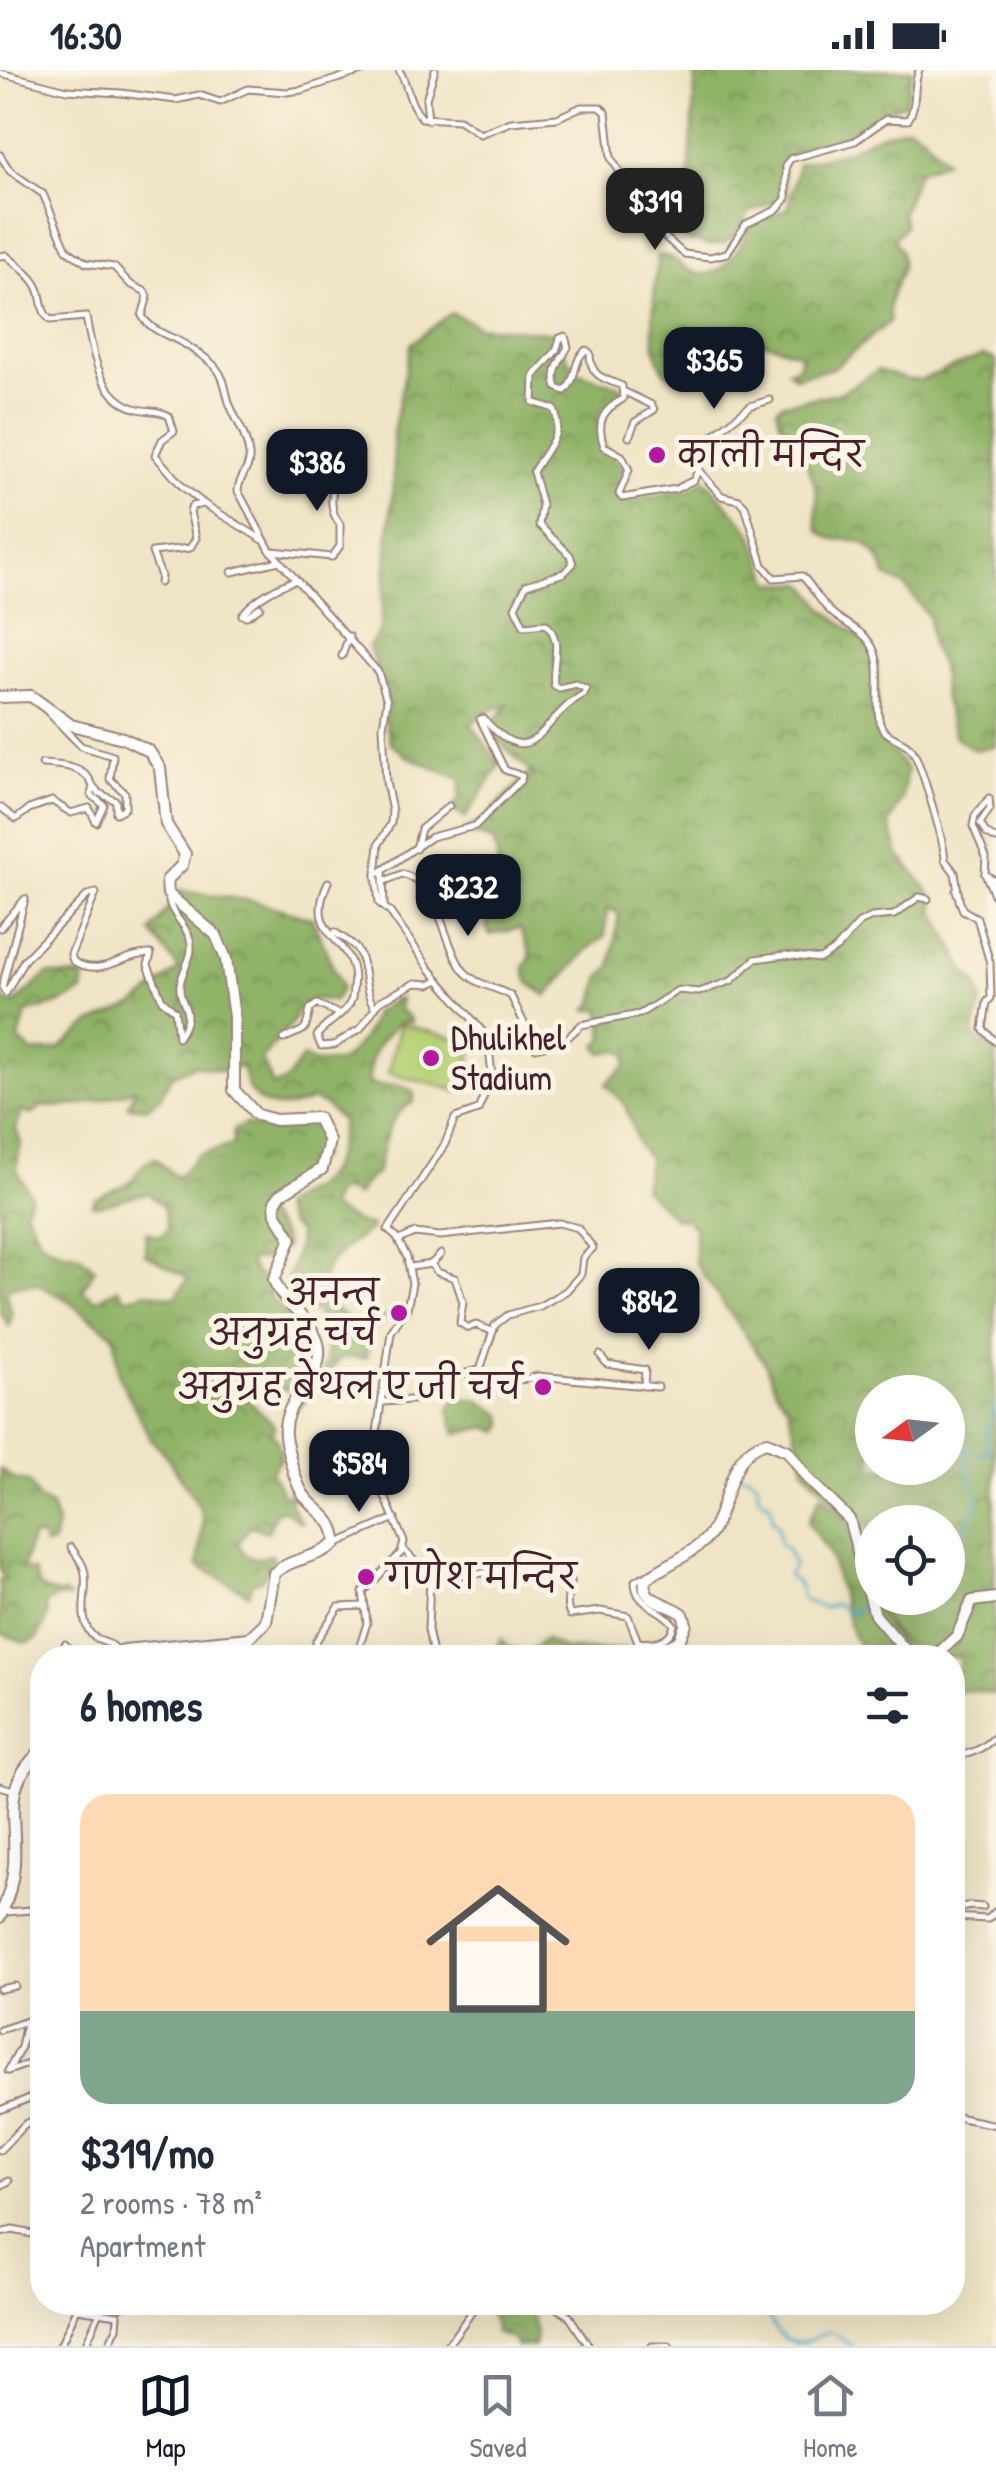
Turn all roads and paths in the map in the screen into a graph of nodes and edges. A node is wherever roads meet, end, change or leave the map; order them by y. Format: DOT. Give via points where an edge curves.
graph roads {
  1 [pos="365,70"];
  2 [pos="398,70"];
  3 [pos="435,70"];
  4 [pos="919,70"];
  5 [pos="0,74"];
  6 [pos="428,120"];
  7 [pos="0,156"];
  8 [pos="0,256"];
  9 [pos="625,392"];
  10 [pos="770,400"];
  11 [pos="305,437"];
  12 [pos="629,437"];
  13 [pos="699,471"];
  14 [pos="204,504"];
  15 [pos="264,541"];
  16 [pos="270,550"];
  17 [pos="279,561"];
  18 [pos="232,572"];
  19 [pos="296,580"];
  20 [pos="160,583"];
  21 [pos="260,607"];
  22 [pos="349,636"];
  23 [pos="342,656"];
  24 [pos="0,697"];
  25 [pos="41,702"];
  26 [pos="42,764"];
  27 [pos="93,786"];
  28 [pos="449,806"];
  29 [pos="0,807"];
  30 [pos="996,840"];
  31 [pos="416,849"];
  32 [pos="383,870"];
  33 [pos="985,874"];
  34 [pos="376,875"];
  35 [pos="385,881"];
  36 [pos="328,882"];
  37 [pos="996,888"];
  38 [pos="956,890"];
  39 [pos="168,894"];
  40 [pos="959,898"];
  41 [pos="928,899"];
  42 [pos="996,899"];
  43 [pos="384,907"];
  44 [pos="0,928"];
  45 [pos="336,932"];
  46 [pos="439,980"];
  47 [pos="993,999"];
  48 [pos="374,1006"];
  49 [pos="338,1014"];
  50 [pos="284,1039"];
  51 [pos="996,1042"];
  52 [pos="399,1240"];
  53 [pos="441,1254"];
  54 [pos="431,1264"];
  55 [pos="411,1267"];
  56 [pos="492,1331"];
  57 [pos="600,1355"];
  58 [pos="480,1370"];
  59 [pos="644,1386"];
  60 [pos="658,1387"];
  61 [pos="383,1402"];
  62 [pos="395,1518"];
  63 [pos="336,1543"];
  64 [pos="71,1547"];
  65 [pos="403,1549"];
  66 [pos="430,1576"];
  67 [pos="646,1580"];
  68 [pos="996,1598"];
  69 [pos="364,1606"];
  70 [pos="249,1638"];
  71 [pos="206,1644"];
  72 [pos="114,1645"];
  73 [pos="182,1645"];
  74 [pos="249,1645"];
  75 [pos="315,1645"];
  76 [pos="360,1645"];
  77 [pos="431,1645"];
  78 [pos="672,1645"];
  79 [pos="901,1645"];
  80 [pos="947,1645"];
  81 [pos="996,1736"];
  82 [pos="965,1755"];
  83 [pos="30,1760"];
  84 [pos="5,1788"];
  85 [pos="983,1908"];
  86 [pos="965,1909"];
  87 [pos="30,1910"];
  88 [pos="996,1912"];
  89 [pos="1,1915"];
  90 [pos="965,1916"];
  91 [pos="15,1986"];
  92 [pos="0,1990"];
  93 [pos="30,2017"];
  94 [pos="26,2022"];
  95 [pos="0,2030"];
  96 [pos="30,2064"];
  97 [pos="30,2099"];
  98 [pos="0,2110"];
  99 [pos="965,2119"];
  100 [pos="30,2122"];
  101 [pos="996,2125"];
  102 [pos="0,2150"];
  103 [pos="8,2181"];
  104 [pos="0,2186"];
  105 [pos="0,2233"];
  106 [pos="30,2234"];
  107 [pos="74,2315"];
  108 [pos="99,2315"];
  109 [pos="116,2315"];
  110 [pos="470,2315"];
  111 [pos="567,2315"];
  112 [pos="60,2346"];
  113 [pos="85,2346"];
  114 [pos="108,2346"];
  115 [pos="447,2346"];
  116 [pos="589,2346"];
  117 [pos="652,2346"];
  118 [pos="669,2346"];
  1 -- 5 [label="street" via="302,90 248,89 220,102 199,95 176,100 67,90"];
  2 -- 6 [label="street" via="409,102"];
  3 -- 6 [label="street"];
  4 -- 6 [label="street" via="908,120 886,119 856,141 790,160 781,206 752,219 727,253 710,258 684,254 668,242 658,214 632,196 608,150 600,107 511,122 484,134 459,120"];
  7 -- 15 [label="street" via="43,194 67,250 86,264 122,272 148,296 144,320 216,367 249,455 238,491"];
  8 -- 14 [label="street" via="38,288 50,320 86,318 97,370 120,400 169,416 174,431 155,455"];
  9 -- 12 [label="street" via="654,410 635,422"];
  9 -- 13 [label="street" via="600,424 604,446 622,456 629,470 622,498 676,489"];
  9 -- 31 [label="street" via="595,374 586,350 571,386 557,388 553,378 568,347 565,336 534,376 533,402 554,409 558,420 552,445 534,472 539,526 574,564 526,586 515,607 524,626 552,629 558,648 554,685 586,689 543,734 523,745 509,743 480,719 505,770 522,780 475,826 431,837"];
  10 -- 13 [label="street" via="750,406 710,437"];
  11 -- 16 [label="street" via="336,468 330,498 340,546 332,556"];
  13 -- 40 [label="street" via="722,496 745,506 763,565 774,578 802,576 831,612 866,634 877,661 880,724 920,764"];
  14 -- 15 [label="street"];
  14 -- 20 [label="street" via="190,512 196,538 190,548 152,552"];
  15 -- 16 [label="street"];
  16 -- 17 [label="street"];
  17 -- 18 [label="street"];
  17 -- 19 [label="street"];
  19 -- 21 [label="street" via="242,615"];
  19 -- 22 [label="street"];
  22 -- 23 [label="street"];
  22 -- 34 [label="street" via="378,672 387,701 382,726 391,823 379,844"];
  24 -- 25 [label="highway"];
  25 -- 27 [label="street" via="81,746 113,756 110,779 125,794 126,808 116,813 116,800"];
  25 -- 39 [label="highway" via="71,725 123,738 152,754 160,768 166,824 184,854 167,880"];
  26 -- 27 [label="street" via="83,772"];
  27 -- 29 [label="street" via="91,795 104,804 96,822 88,808 70,813 52,802 16,818"];
  28 -- 31 [label="street" via="421,830"];
  30 -- 33 [label="street" via="980,823 990,798 973,826 986,857"];
  31 -- 32 [label="street"];
  32 -- 34 [label="street"];
  32 -- 35 [label="street"];
  33 -- 37 [label="street"];
  33 -- 42 [label="street"];
  34 -- 43 [label="street"];
  35 -- 41 [label="street" via="402,874 420,881 461,968 511,996 536,1048 564,1040 581,1025 640,1014 678,990 699,992 731,981 755,959 820,959 859,923"];
  35 -- 43 [label="street"];
  36 -- 49 [label="street" via="322,923 347,950 355,981 351,1001"];
  38 -- 40 [label="street"];
  39 -- 44 [label="street" via="191,942 180,984 186,1026 178,1038 176,1011 162,1000 148,965 151,954 97,969 73,962 96,893 24,960 6,993 2,987 25,899"];
  39 -- 63 [label="highway" via="216,935 226,959 235,1037 232,1080 239,1098 257,1116 314,1116 326,1130 322,1169 274,1202 292,1238 274,1280 319,1346 316,1365 286,1414 285,1437 303,1494 333,1524"];
  40 -- 47 [label="street" via="979,922"];
  43 -- 46 [label="street"];
  45 -- 48 [label="street" via="356,948"];
  46 -- 48 [label="street" via="415,982"];
  46 -- 52 [label="street" via="488,1038 492,1076 478,1110 456,1118 388,1230"];
  47 -- 51 [label="street" via="983,1030"];
  48 -- 49 [label="street" via="360,1029 321,1046 317,1036"];
  49 -- 50 [label="street" via="314,1005 310,1023"];
  52 -- 55 [label="street"];
  52 -- 56 [label="street" via="416,1233 559,1224 584,1233 592,1248 572,1286 554,1300 503,1317"];
  53 -- 54 [label="street"];
  54 -- 55 [label="street"];
  54 -- 56 [label="street" via="457,1282 460,1323"];
  55 -- 61 [label="street" via="407,1308 390,1341"];
  56 -- 58 [label="street"];
  57 -- 59 [label="street" via="607,1364 646,1370"];
  58 -- 59 [label="street" via="506,1381 538,1376"];
  58 -- 61 [label="street" via="458,1375 422,1399"];
  59 -- 60 [label="street"];
  61 -- 62 [label="street" via="375,1462"];
  62 -- 63 [label="street"];
  62 -- 65 [label="street"];
  63 -- 70 [label="highway" via="274,1574 266,1622"];
  64 -- 72 [label="street" via="84,1569 90,1632"];
  65 -- 66 [label="street"];
  65 -- 69 [label="street" via="363,1592"];
  66 -- 67 [label="street" via="567,1567 570,1615 628,1616 636,1641 646,1643 669,1636 674,1624 638,1596 635,1581"];
  66 -- 77 [label="street"];
  67 -- 78 [label="highway" via="651,1598 680,1610 686,1624"];
  67 -- 79 [label="highway" via="699,1548 717,1522 743,1456 760,1444 775,1444 849,1519 875,1616"];
  68 -- 80 [label="highway" via="972,1602"];
  69 -- 75 [label="street" via="339,1607"];
  69 -- 76 [label="street"];
  70 -- 71 [label="highway"];
  70 -- 74 [label="street"];
  71 -- 73 [label="highway"];
  81 -- 82 [label="street"];
  83 -- 84 [label="highway"];
  84 -- 89 [label="highway" via="15,1862"];
  85 -- 86 [label="street"];
  87 -- 89 [label="street"];
  88 -- 90 [label="street" via="988,1919"];
  91 -- 92 [label="street"];
  93 -- 94 [label="street"];
  94 -- 95 [label="street"];
  94 -- 96 [label="street" via="8,2072"];
  97 -- 98 [label="street"];
  99 -- 101 [label="street"];
  100 -- 102 [label="street"];
  103 -- 104 [label="street"];
  105 -- 106 [label="street"];
  107 -- 112 [label="street"];
  108 -- 113 [label="street"];
  109 -- 114 [label="street"];
  110 -- 115 [label="street"];
  111 -- 116 [label="street"];
  117 -- 118 [label="street"];
}
